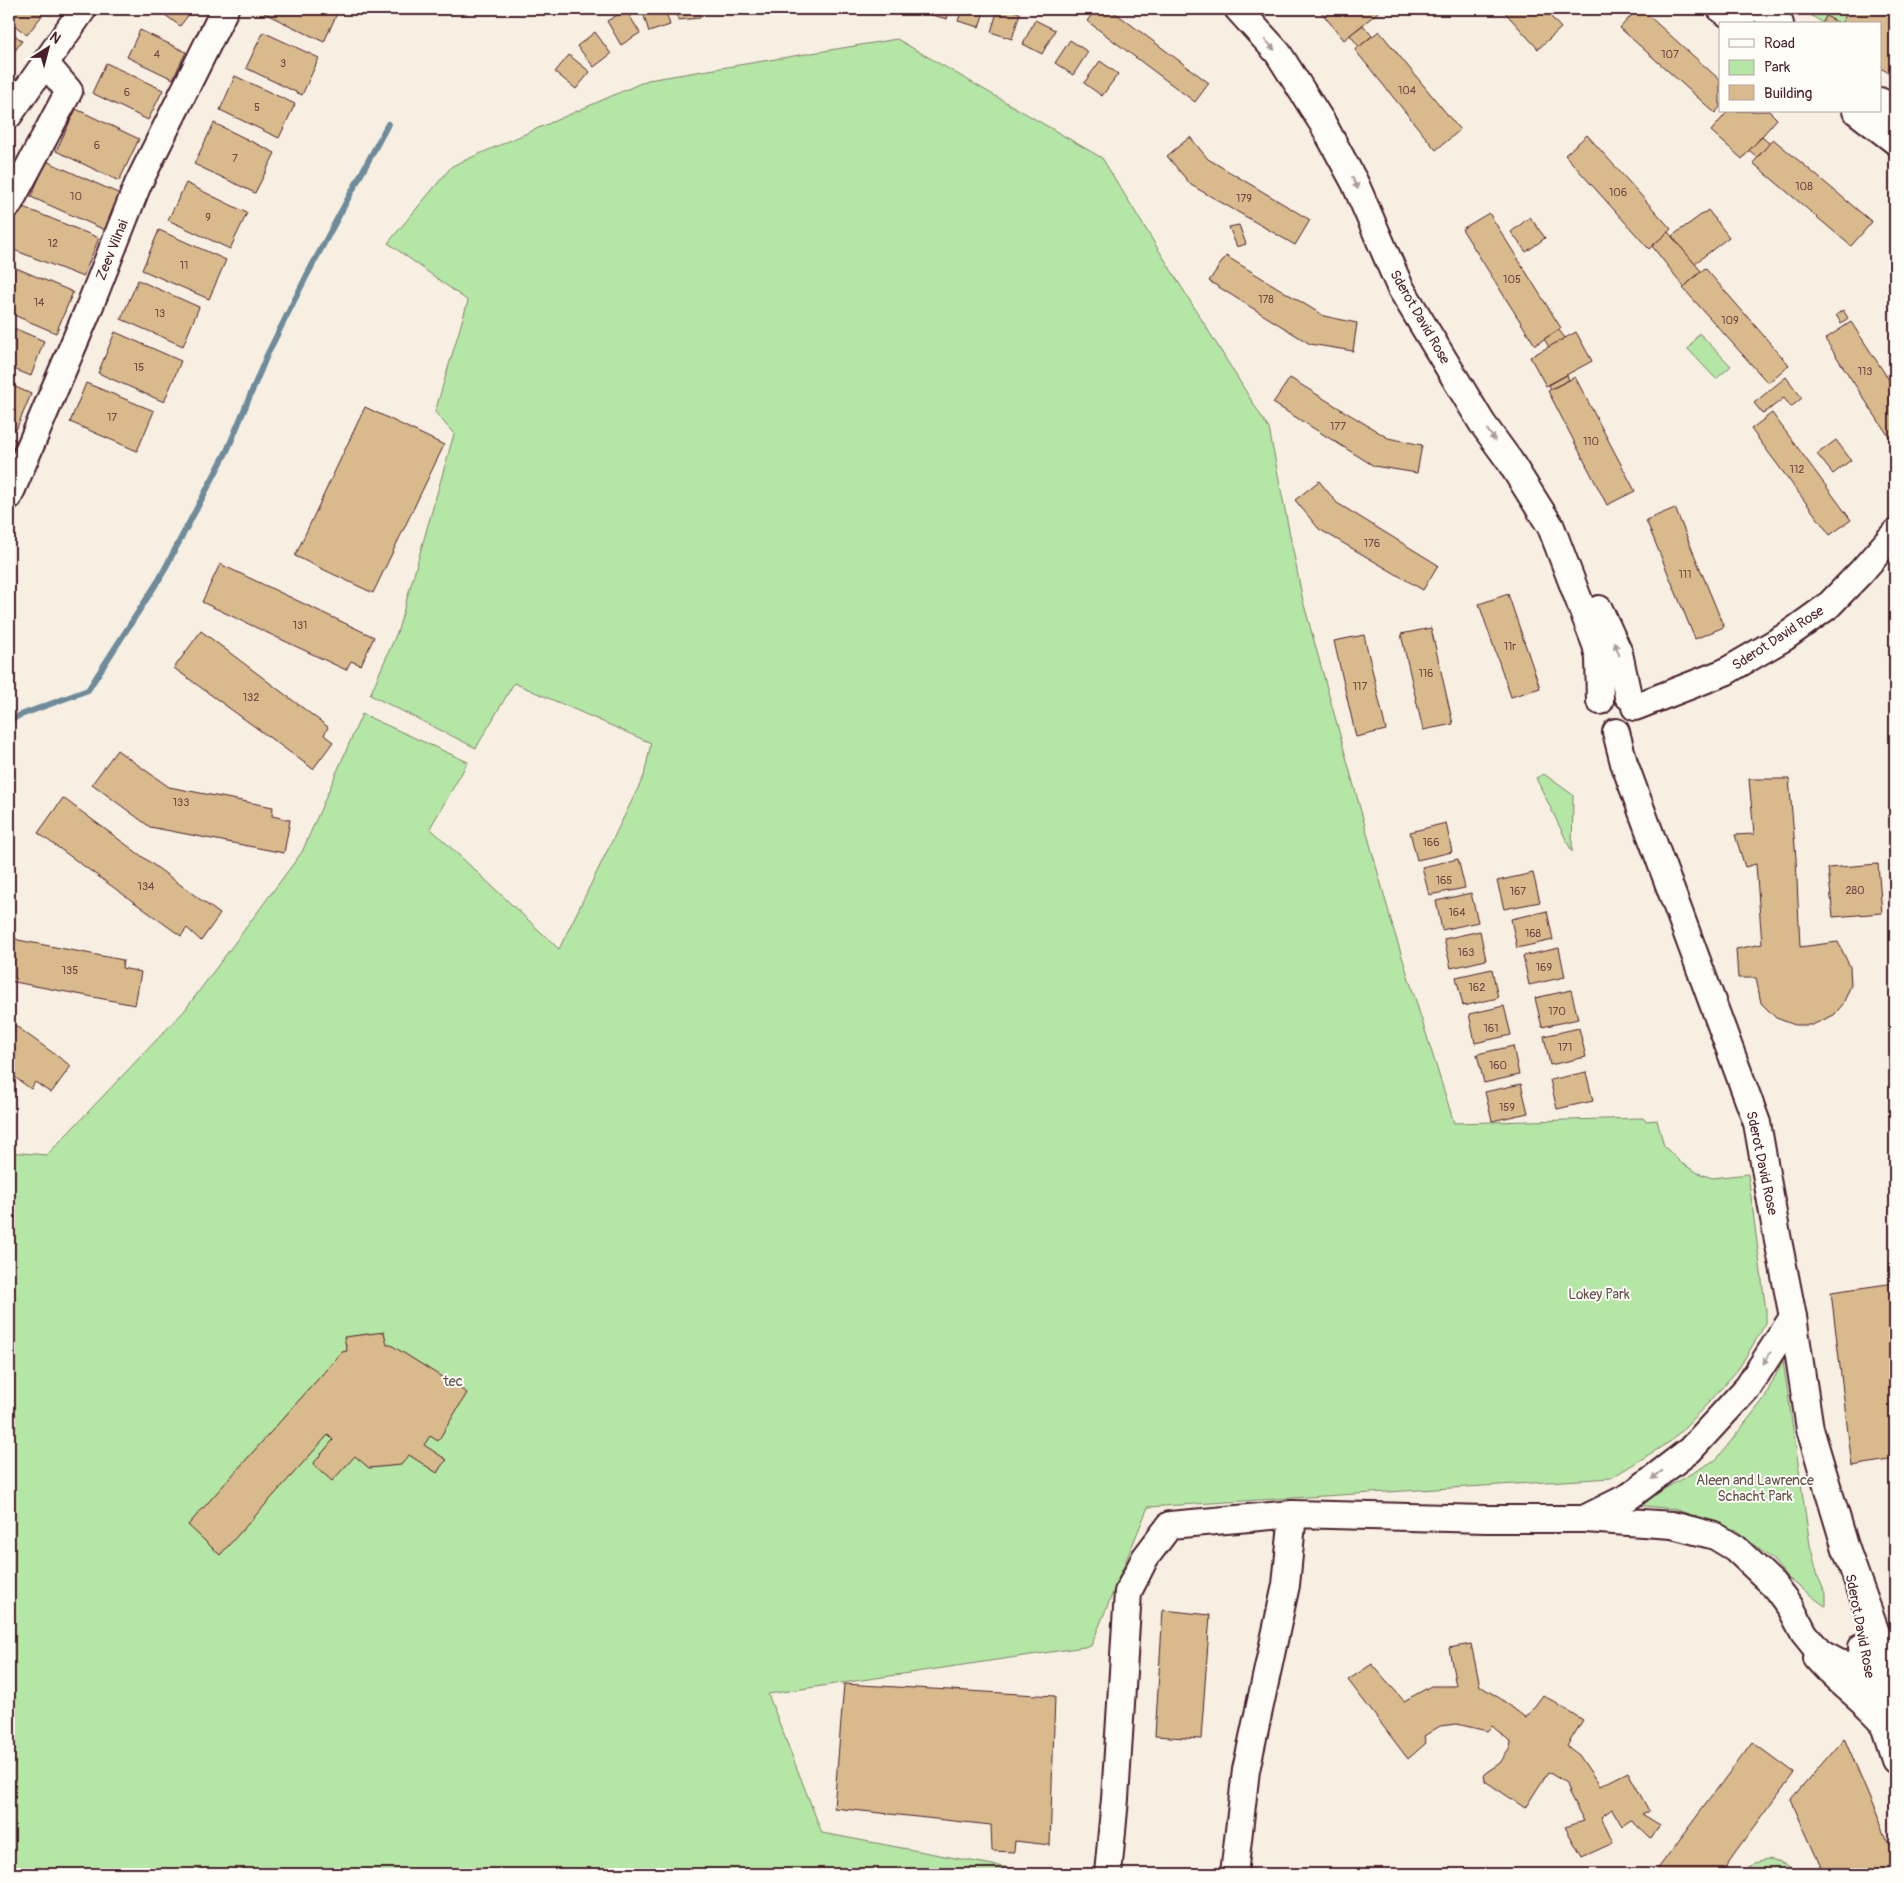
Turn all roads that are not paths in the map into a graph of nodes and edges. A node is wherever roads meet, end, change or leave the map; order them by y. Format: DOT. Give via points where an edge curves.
graph roads {
  1 [pos="83,9"];
  2 [pos="225,9"];
  3 [pos="1238,9"];
  4 [pos="1722,9"];
  5 [pos="1761,9"];
  6 [pos="1739,22"];
  7 [pos="1777,22"];
  8 [pos="45,63"];
  9 [pos="1882,102"];
  10 [pos="1857,112"];
  11 [pos="1895,112"];
  12 [pos="9,115"];
  13 [pos="1895,141"];
  14 [pos="9,204"];
  15 [pos="9,496"];
  16 [pos="1895,533"];
  17 [pos="1570,575"];
  18 [pos="1600,701"];
  19 [pos="1632,702"];
  20 [pos="1616,732"];
  21 [pos="1793,1317"];
  22 [pos="1293,1514"];
  23 [pos="1585,1519"];
  24 [pos="1804,1633"];
  25 [pos="1874,1662"];
  26 [pos="1895,1696"];
  27 [pos="1884,1723"];
  28 [pos="1895,1759"];
  29 [pos="1108,1874"];
  30 [pos="1234,1874"];
  1 -- 8 [label="street"];
  2 -- 15 [label="street, Zeev Vilnai" via="138,184"];
  3 -- 17 [label="street, Sderot David Rose, one-way" via="1278,53 1323,124 1355,183 1400,287 1550,527"];
  4 -- 6 [label="street"];
  5 -- 7 [label="street"];
  8 -- 12 [label="street"];
  8 -- 14 [label="street" via="69,91"];
  9 -- 11 [label="street"];
  10 -- 13 [label="street"];
  16 -- 19 [label="street, Sderot David Rose" via="1828,606 1785,637 1725,672"];
  17 -- 18 [label="street, Sderot David Rose" via="1596,644"];
  19 -- 17 [label="street, one-way" via="1619,653 1607,625 1586,590"];
  18 -- 19 [label="street" via="1616,692"];
  18 -- 20 [label="street" via="1598,718 1605,728"];
  19 -- 20 [label="street" via="1636,713 1632,724"];
  20 -- 21 [label="street, Sderot David Rose" via="1624,763 1757,1123"];
  21 -- 23 [label="street, one-way" via="1748,1387 1690,1450 1630,1496"];
  21 -- 25 [label="street, Sderot David Rose" via="1810,1429 1846,1550"];
  22 -- 23 [label="street"];
  22 -- 29 [label="street" via="1170,1525 1140,1566 1128,1592"];
  22 -- 30 [label="street" via="1286,1585 1246,1770"];
  23 -- 24 [label="street" via="1672,1525 1715,1536 1734,1548 1772,1584 1791,1608"];
  24 -- 25 [label="street" via="1820,1653 1839,1663 1848,1666"];
  24 -- 27 [label="street" via="1816,1658"];
  25 -- 26 [label="street, Sderot David Rose"];
  25 -- 27 [label="street, Sderot David Rose"];
  27 -- 28 [label="street, Sderot David Rose"];
}
